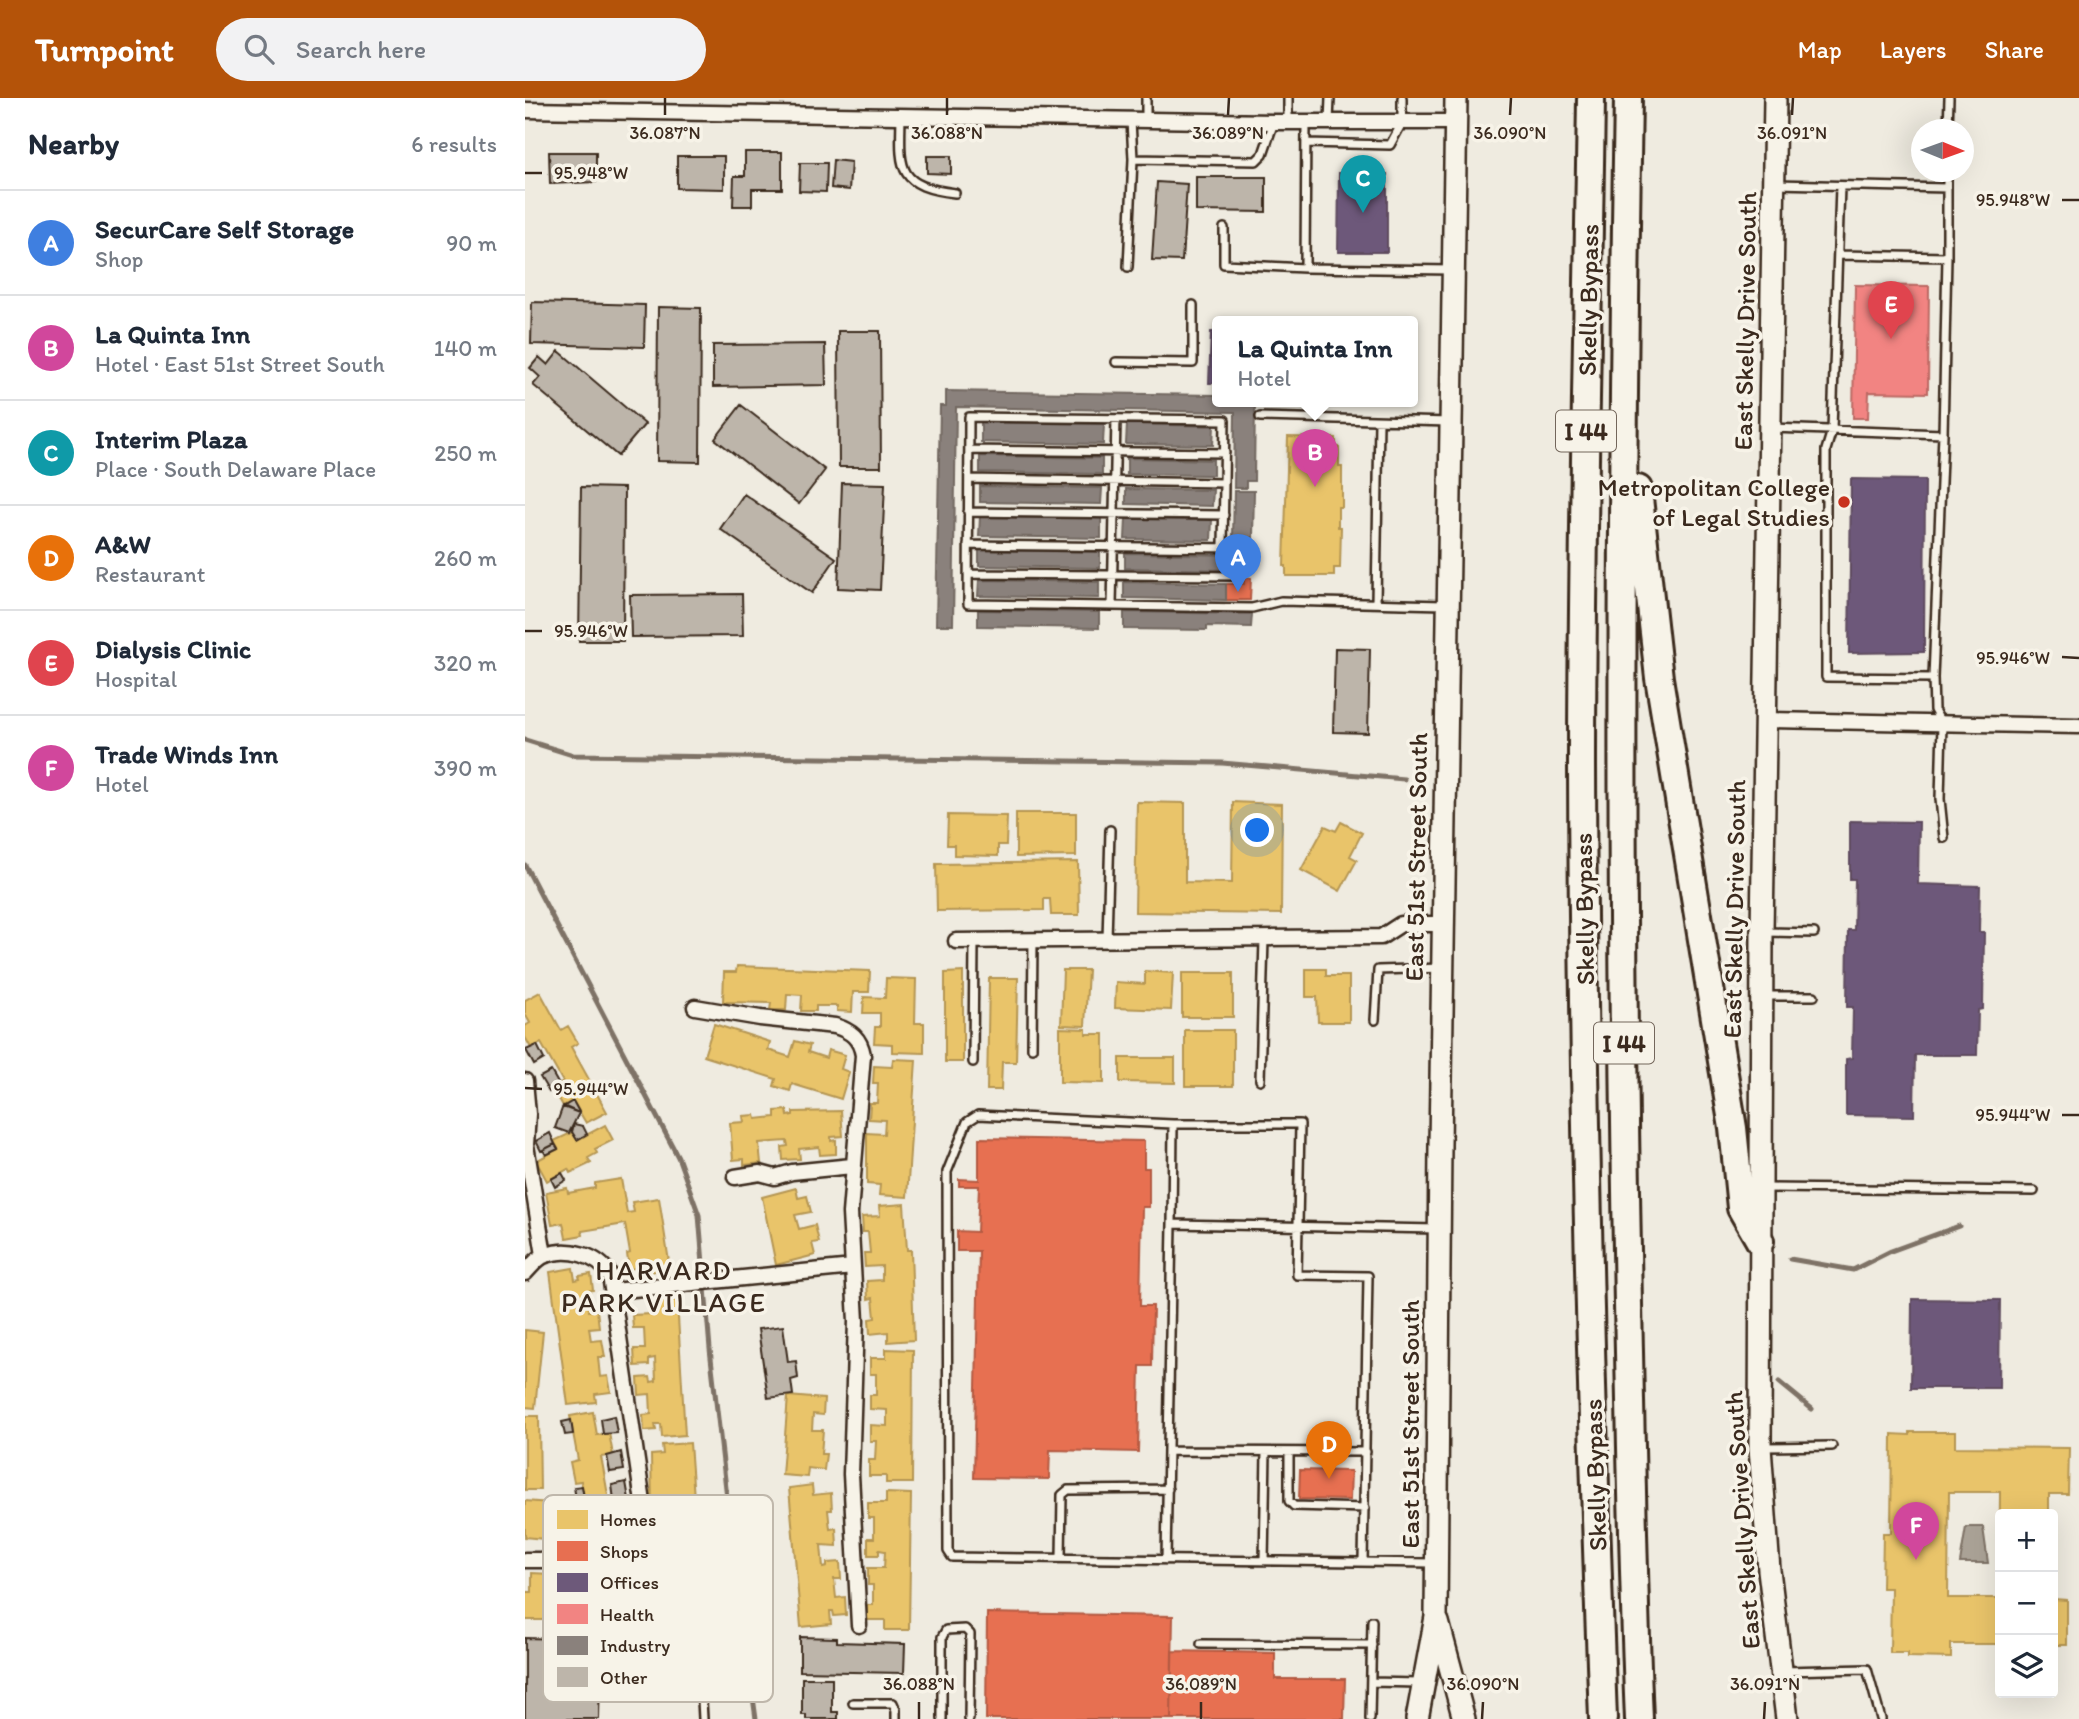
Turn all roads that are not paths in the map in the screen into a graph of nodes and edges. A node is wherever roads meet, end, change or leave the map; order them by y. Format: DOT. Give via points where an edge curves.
graph roads {
  1 [pos="1146,98"];
  2 [pos="1288,98"];
  3 [pos="1329,98"];
  4 [pos="1402,98"];
  5 [pos="1456,98"];
  6 [pos="1591,98"];
  7 [pos="1628,98"];
  8 [pos="1775,98"];
  9 [pos="1949,98"];
  10 [pos="525,110"];
  11 [pos="901,116"];
  12 [pos="1948,119"];
  13 [pos="1139,120"];
  14 [pos="1281,122"];
  15 [pos="1306,122"];
  16 [pos="1329,122"];
  17 [pos="1456,122"];
  18 [pos="1402,123"];
  19 [pos="1306,143"];
  20 [pos="1133,159"];
  21 [pos="1947,182"];
  22 [pos="1776,184"];
  23 [pos="1840,186"];
  24 [pos="1947,188"];
  25 [pos="955,193"];
  26 [pos="1224,228"];
  27 [pos="1839,256"];
  28 [pos="1947,257"];
  29 [pos="1128,267"];
  30 [pos="1305,268"];
  31 [pos="1453,271"];
  32 [pos="1193,305"];
  33 [pos="1116,362"];
  34 [pos="1624,366"];
  35 [pos="1261,417"];
  36 [pos="1116,419"];
  37 [pos="1379,421"];
  38 [pos="1451,422"];
  39 [pos="1770,428"];
  40 [pos="1832,430"];
  41 [pos="1943,434"];
  42 [pos="969,450"];
  43 [pos="1115,452"];
  44 [pos="1225,453"];
  45 [pos="969,480"];
  46 [pos="1115,482"];
  47 [pos="1224,484"];
  48 [pos="968,512"];
  49 [pos="1114,514"];
  50 [pos="1224,515"];
  51 [pos="968,545"];
  52 [pos="1114,546"];
  53 [pos="1223,547"];
  54 [pos="968,573"];
  55 [pos="1113,575"];
  56 [pos="1376,603"];
  57 [pos="1448,605"];
  58 [pos="1112,606"];
  59 [pos="1933,678"];
  60 [pos="1765,720"];
  61 [pos="1942,724"];
  62 [pos="2079,726"];
  63 [pos="1110,830"];
  64 [pos="1944,838"];
  65 [pos="1444,924"];
  66 [pos="1762,932"];
  67 [pos="1814,933"];
  68 [pos="1264,939"];
  69 [pos="1033,940"];
  70 [pos="1107,940"];
  71 [pos="955,941"];
  72 [pos="974,941"];
  73 [pos="1443,968"];
  74 [pos="1761,995"];
  75 [pos="1814,996"];
  76 [pos="695,1007"];
  77 [pos="1375,1020"];
  78 [pos="1032,1048"];
  79 [pos="973,1062"];
  80 [pos="1260,1080"];
  81 [pos="525,1081"];
  82 [pos="1173,1124"];
  83 [pos="852,1166"];
  84 [pos="735,1177"];
  85 [pos="1761,1188"];
  86 [pos="2034,1191"];
  87 [pos="1172,1224"];
  88 [pos="1298,1227"];
  89 [pos="1439,1229"];
  90 [pos="1761,1241"];
  91 [pos="544,1255"];
  92 [pos="853,1267"];
  93 [pos="525,1273"];
  94 [pos="613,1291"];
  95 [pos="1832,1446"];
  96 [pos="1760,1447"];
  97 [pos="1168,1451"];
  98 [pos="1266,1452"];
  99 [pos="1289,1452"];
  100 [pos="1366,1452"];
  101 [pos="1168,1489"];
  102 [pos="642,1495"];
  103 [pos="1365,1508"];
  104 [pos="1061,1558"];
  105 [pos="525,1560"];
  106 [pos="543,1560"];
  107 [pos="1166,1560"];
  108 [pos="1264,1561"];
  109 [pos="1363,1562"];
  110 [pos="1437,1563"];
  111 [pos="1436,1617"];
  112 [pos="1372,1621"];
  113 [pos="859,1625"];
  114 [pos="1201,1644"];
  115 [pos="1372,1645"];
  116 [pos="1782,1671"];
  117 [pos="1371,1682"];
  118 [pos="1424,1684"];
  119 [pos="853,1703"];
  120 [pos="896,1719"];
  121 [pos="941,1719"];
  122 [pos="969,1719"];
  123 [pos="1370,1719"];
  124 [pos="1417,1719"];
  125 [pos="1464,1719"];
  126 [pos="1603,1719"];
  127 [pos="1639,1719"];
  128 [pos="1787,1719"];
  129 [pos="1881,1719"];
  1 -- 13 [label="lane"];
  2 -- 14 [label="lane"];
  3 -- 16 [label="lane"];
  4 -- 18 [label="lane"];
  5 -- 17 [label="main road, East 51st Street South"];
  6 -- 126 [label="highway, Skelly Bypass / I 44" via="1582,765"];
  7 -- 34 [label="highway, Skelly Bypass / I 44"];
  8 -- 22 [label="main road, East Skelly Drive South"];
  9 -- 12 [label="lane"];
  10 -- 11 [label="street"];
  11 -- 13 [label="street"];
  11 -- 25 [label="lane" via="904,170 930,190"];
  13 -- 14 [label="street"];
  13 -- 20 [label="lane"];
  14 -- 15 [label="street"];
  14 -- 20 [label="lane" via="1256,161"];
  15 -- 16 [label="street"];
  15 -- 19 [label="lane"];
  16 -- 18 [label="street"];
  17 -- 18 [label="street"];
  17 -- 31 [label="main road, East 51st Street South"];
  18 -- 19 [label="lane" via="1390,145"];
  19 -- 30 [label="lane"];
  20 -- 29 [label="lane"];
  21 -- 24 [label="lane"];
  22 -- 23 [label="lane"];
  22 -- 39 [label="main road, East Skelly Drive South"];
  23 -- 24 [label="lane"];
  23 -- 27 [label="lane"];
  24 -- 28 [label="lane"];
  26 -- 30 [label="lane" via="1224,264"];
  27 -- 28 [label="lane"];
  27 -- 40 [label="lane"];
  28 -- 41 [label="lane"];
  30 -- 31 [label="lane"];
  31 -- 38 [label="main road, East 51st Street South"];
  32 -- 33 [label="lane" via="1193,363"];
  34 -- 90 [label="highway" via="1659,678 1733,1128 1741,1208"];
  34 -- 127 [label="highway, Skelly Bypass / I 44" via="1625,1122"];
  35 -- 37 [label="lane"];
  36 -- 42 [label="lane" via="969,416"];
  36 -- 43 [label="lane"];
  36 -- 44 [label="lane" via="1225,420"];
  37 -- 38 [label="lane"];
  37 -- 56 [label="lane"];
  38 -- 57 [label="main road, East 51st Street South"];
  39 -- 40 [label="lane"];
  39 -- 60 [label="main road, East Skelly Drive South"];
  40 -- 41 [label="lane"];
  40 -- 59 [label="lane" via="1826,450 1826,677"];
  41 -- 59 [label="lane"];
  42 -- 43 [label="lane"];
  42 -- 45 [label="lane"];
  43 -- 44 [label="lane"];
  43 -- 46 [label="lane"];
  44 -- 47 [label="lane"];
  45 -- 46 [label="lane"];
  45 -- 48 [label="lane"];
  46 -- 47 [label="lane"];
  46 -- 49 [label="lane"];
  47 -- 50 [label="lane"];
  48 -- 49 [label="lane"];
  48 -- 51 [label="lane"];
  49 -- 50 [label="lane"];
  49 -- 52 [label="lane"];
  50 -- 53 [label="lane"];
  51 -- 52 [label="lane"];
  51 -- 54 [label="lane"];
  52 -- 53 [label="lane"];
  52 -- 55 [label="lane"];
  53 -- 55 [label="lane" via="1238,548 1238,576"];
  54 -- 55 [label="lane"];
  54 -- 58 [label="lane" via="968,604"];
  55 -- 58 [label="lane"];
  56 -- 57 [label="lane"];
  56 -- 58 [label="lane" via="1281,601 1252,608"];
  57 -- 65 [label="main road, East 51st Street South"];
  59 -- 61 [label="lane" via="1934,710"];
  60 -- 61 [label="street"];
  60 -- 66 [label="main road, East Skelly Drive South"];
  61 -- 62 [label="street"];
  61 -- 64 [label="lane"];
  63 -- 70 [label="lane"];
  65 -- 68 [label="street" via="1401,924 1381,937"];
  65 -- 73 [label="main road, East 51st Street South"];
  66 -- 67 [label="lane"];
  66 -- 74 [label="main road, East Skelly Drive South"];
  68 -- 70 [label="street"];
  68 -- 80 [label="lane"];
  69 -- 70 [label="street"];
  69 -- 72 [label="street"];
  69 -- 78 [label="lane"];
  71 -- 72 [label="street"];
  72 -- 79 [label="lane"];
  73 -- 77 [label="lane" via="1378,970"];
  73 -- 89 [label="main road, East 51st Street South"];
  74 -- 75 [label="lane"];
  74 -- 85 [label="main road, East Skelly Drive South"];
  76 -- 83 [label="street" via="835,1026 855,1036 863,1055"];
  81 -- 91 [label="street" via="526,1145"];
  82 -- 87 [label="lane"];
  82 -- 88 [label="lane" via="1300,1124"];
  82 -- 104 [label="lane" via="978,1115 967,1122 947,1172 948,1551 952,1557"];
  83 -- 84 [label="street" via="775,1177 760,1173"];
  83 -- 92 [label="street"];
  85 -- 86 [label="lane"];
  85 -- 90 [label="main road, East Skelly Drive South"];
  87 -- 88 [label="lane"];
  87 -- 97 [label="lane"];
  88 -- 89 [label="lane"];
  88 -- 100 [label="lane" via="1297,1275 1368,1276"];
  89 -- 110 [label="main road, East 51st Street South"];
  90 -- 96 [label="main road, East Skelly Drive South"];
  91 -- 93 [label="street"];
  91 -- 94 [label="street" via="562,1252 594,1258 610,1275"];
  92 -- 94 [label="street"];
  92 -- 113 [label="street" via="856,1321 851,1474"];
  94 -- 102 [label="street"];
  95 -- 96 [label="lane"];
  96 -- 116 [label="main road, East Skelly Drive South"];
  97 -- 98 [label="lane"];
  97 -- 101 [label="lane"];
  98 -- 99 [label="lane"];
  98 -- 108 [label="lane"];
  99 -- 100 [label="lane"];
  99 -- 103 [label="lane" via="1289,1501 1294,1506"];
  100 -- 103 [label="lane"];
  101 -- 104 [label="lane" via="1068,1490 1062,1495"];
  101 -- 107 [label="lane"];
  103 -- 109 [label="lane"];
  104 -- 107 [label="lane"];
  105 -- 106 [label="street"];
  107 -- 108 [label="lane"];
  108 -- 109 [label="lane"];
  109 -- 110 [label="lane"];
  110 -- 111 [label="main road, East 51st Street South"];
  111 -- 118 [label="main road, East 51st Street South"];
  111 -- 125 [label="main road, East 51st Street South"];
  112 -- 115 [label="lane"];
  114 -- 115 [label="lane"];
  115 -- 117 [label="lane"];
  116 -- 128 [label="main road, East Skelly Drive South"];
  116 -- 129 [label="lane" via="1867,1669"];
  117 -- 118 [label="lane"];
  117 -- 123 [label="lane"];
  118 -- 124 [label="main road, East 51st Street South"];
  119 -- 120 [label="lane" via="893,1703"];
  121 -- 122 [label="lane" via="942,1637 946,1630 965,1629 970,1634"];
}
